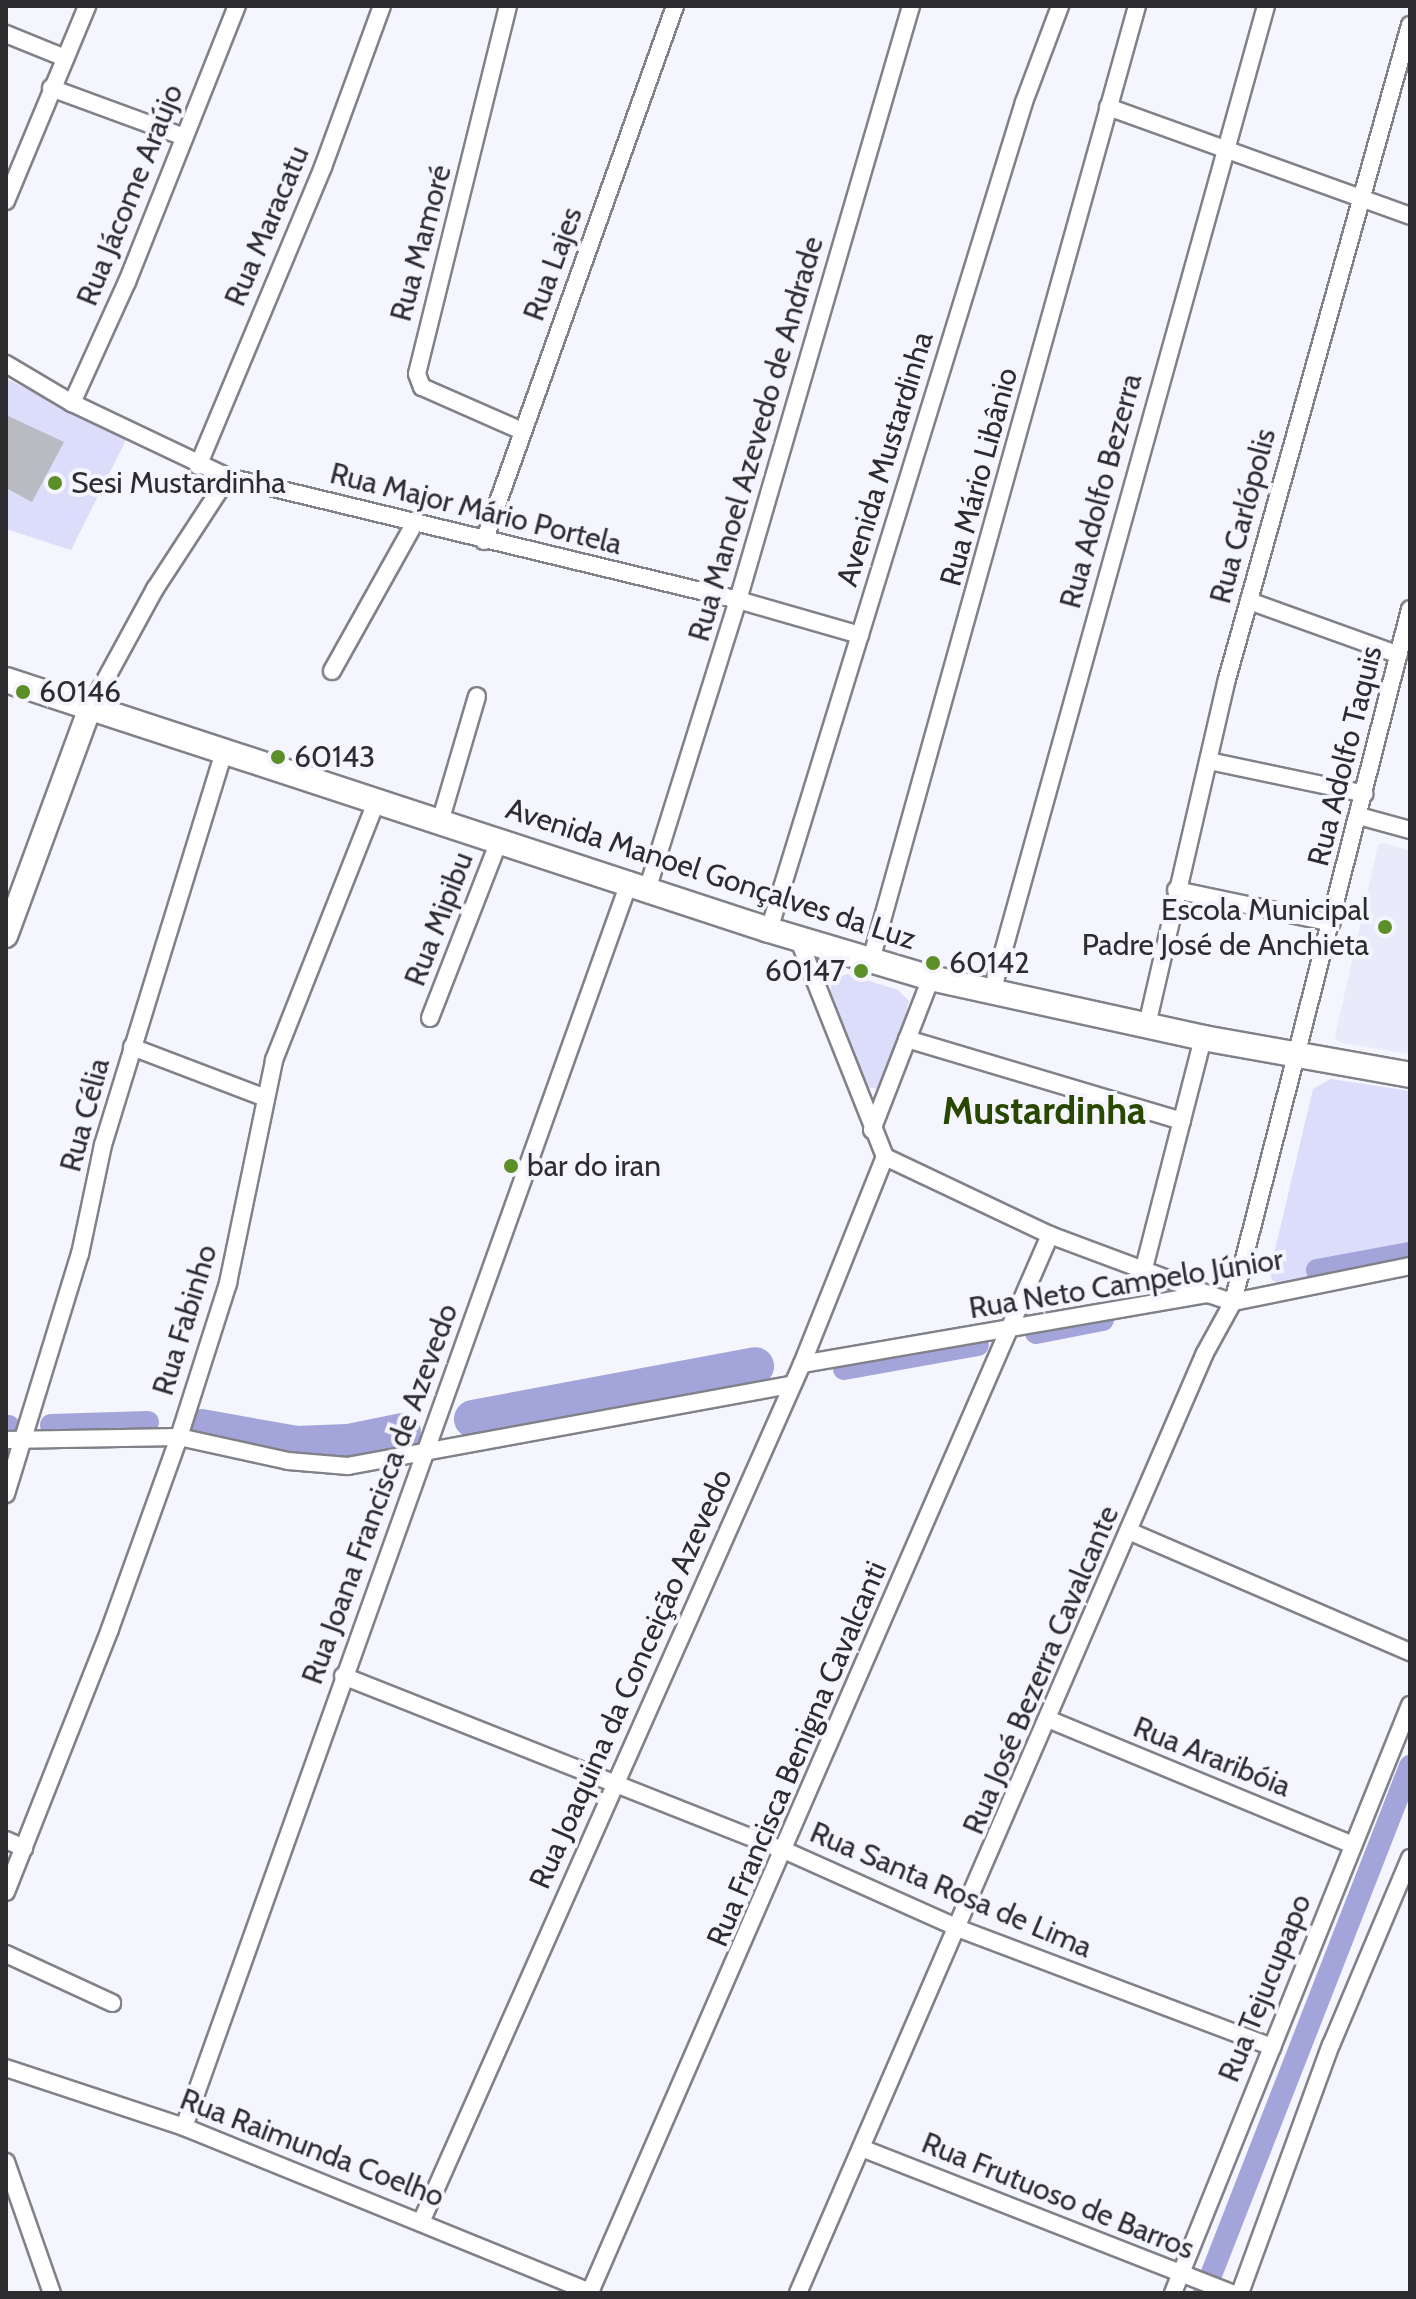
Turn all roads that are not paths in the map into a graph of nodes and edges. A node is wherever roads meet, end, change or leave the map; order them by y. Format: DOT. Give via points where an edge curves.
graph roads {
  1 [pos="87,6"];
  2 [pos="237,6"];
  3 [pos="382,6"];
  4 [pos="508,6"];
  5 [pos="675,6"];
  6 [pos="911,6"];
  7 [pos="1060,6"];
  8 [pos="1137,6"];
  9 [pos="1266,6"];
  10 [pos="1410,25"];
  11 [pos="6,34"];
  12 [pos="65,58"];
  13 [pos="1393,87"];
  14 [pos="51,88"];
  15 [pos="1410,96"];
  16 [pos="1108,107"];
  17 [pos="184,137"];
  18 [pos="1223,150"];
  19 [pos="1359,199"];
  20 [pos="6,201"];
  21 [pos="1410,216"];
  22 [pos="6,364"];
  23 [pos="72,403"];
  24 [pos="522,431"];
  25 [pos="198,466"];
  26 [pos="228,477"];
  27 [pos="414,524"];
  28 [pos="484,541"];
  29 [pos="738,600"];
  30 [pos="1249,601"];
  31 [pos="1410,609"];
  32 [pos="860,635"];
  33 [pos="1399,655"];
  34 [pos="332,671"];
  35 [pos="6,680"];
  36 [pos="477,696"];
  37 [pos="90,708"];
  38 [pos="224,752"];
  39 [pos="1209,761"];
  40 [pos="1365,794"];
  41 [pos="376,802"];
  42 [pos="1359,816"];
  43 [pos="440,822"];
  44 [pos="1410,830"];
  45 [pos="499,841"];
  46 [pos="639,883"];
  47 [pos="1176,890"];
  48 [pos="1332,923"];
  49 [pos="769,930"];
  50 [pos="6,936"];
  51 [pos="798,938"];
  52 [pos="871,960"];
  53 [pos="931,978"];
  54 [pos="992,992"];
  55 [pos="430,1018"];
  56 [pos="1147,1025"];
  57 [pos="1203,1038"];
  58 [pos="907,1039"];
  59 [pos="132,1047"];
  60 [pos="1297,1057"];
  61 [pos="1410,1075"];
  62 [pos="263,1097"];
  63 [pos="1182,1121"];
  64 [pos="872,1130"];
  65 [pos="885,1157"];
  66 [pos="1050,1235"];
  67 [pos="1410,1266"];
  68 [pos="1144,1268"];
  69 [pos="1208,1294"];
  70 [pos="1233,1302"];
  71 [pos="1010,1329"];
  72 [pos="802,1364"];
  73 [pos="791,1385"];
  74 [pos="23,1436"];
  75 [pos="179,1437"];
  76 [pos="6,1440"];
  77 [pos="429,1451"];
  78 [pos="6,1494"];
  79 [pos="1131,1532"];
  80 [pos="1410,1652"];
  81 [pos="343,1676"];
  82 [pos="1410,1705"];
  83 [pos="1050,1720"];
  84 [pos="618,1783"];
  85 [pos="6,1840"];
  86 [pos="1353,1845"];
  87 [pos="24,1848"];
  88 [pos="786,1851"];
  89 [pos="1410,1858"];
  90 [pos="6,1892"];
  91 [pos="960,1929"];
  92 [pos="6,1954"];
  93 [pos="112,2003"];
  94 [pos="1272,2047"];
  95 [pos="6,2068"];
  96 [pos="184,2127"];
  97 [pos="864,2149"];
  98 [pos="6,2162"];
  99 [pos="422,2220"];
  100 [pos="1186,2277"];
  101 [pos="1233,2292"];
  102 [pos="52,2293"];
  103 [pos="591,2293"];
  104 [pos="798,2293"];
  105 [pos="1173,2293"];
  1 -- 12 [label="street"];
  2 -- 17 [label="street, Rua Jácome Araújo"];
  3 -- 25 [label="street, Rua Maracatu" via="323,167"];
  4 -- 24 [label="street, Rua Mamoré" via="417,374 422,387"];
  5 -- 24 [label="street, Rua Lajes"];
  6 -- 29 [label="street, Rua Manoel Azevedo de Andrade"];
  7 -- 32 [label="street, Avenida Mustardinha" via="1024,102"];
  8 -- 16 [label="street, Rua Mário Libânio"];
  9 -- 18 [label="street, Rua Adolfo Bezerra"];
  10 -- 13 [label="street, Rua Carlópolis"];
  11 -- 12 [label="street"];
  12 -- 14 [label="street"];
  13 -- 15 [label="street"];
  13 -- 19 [label="street, Rua Carlópolis"];
  14 -- 17 [label="street"];
  14 -- 20 [label="street"];
  16 -- 18 [label="street"];
  16 -- 52 [label="street, Rua Mário Libânio"];
  17 -- 23 [label="street, Rua Jácome Araújo"];
  18 -- 19 [label="street"];
  18 -- 54 [label="street, Rua Adolfo Bezerra"];
  19 -- 21 [label="street"];
  19 -- 30 [label="street, Rua Carlópolis"];
  22 -- 23 [label="street, Rua Major Mário Portela"];
  23 -- 25 [label="street, Rua Major Mário Portela"];
  24 -- 28 [label="street, Rua Lajes"];
  25 -- 26 [label="street, Rua Major Mário Portela"];
  26 -- 27 [label="street, Rua Major Mário Portela"];
  26 -- 37 [label="street" via="155,589"];
  27 -- 28 [label="street, Rua Major Mário Portela"];
  27 -- 34 [label="street"];
  28 -- 29 [label="street, Rua Major Mário Portela"];
  29 -- 32 [label="street, Rua Major Mário Portela"];
  29 -- 46 [label="street, Rua Manoel Azevedo de Andrade"];
  30 -- 33 [label="street"];
  30 -- 39 [label="street, Rua Carlópolis"];
  31 -- 33 [label="street, Rua Adolfo Taquis"];
  32 -- 49 [label="street, Avenida Mustardinha"];
  33 -- 40 [label="street, Rua Adolfo Taquis"];
  35 -- 37 [label="main road, Avenida Manoel Gonçalves da Luz"];
  36 -- 43 [label="street"];
  37 -- 38 [label="main road, Avenida Manoel Gonçalves da Luz"];
  37 -- 50 [label="street"];
  38 -- 41 [label="main road, Avenida Manoel Gonçalves da Luz"];
  38 -- 59 [label="street, Rua Célia"];
  39 -- 40 [label="street"];
  39 -- 47 [label="street, Rua Carlópolis"];
  40 -- 42 [label="street, Rua Adolfo Taquis"];
  41 -- 43 [label="main road, Avenida Manoel Gonçalves da Luz"];
  41 -- 62 [label="street, Rua Fabinho"];
  42 -- 44 [label="street"];
  42 -- 48 [label="street, Rua Adolfo Taquis"];
  43 -- 45 [label="main road, Avenida Manoel Gonçalves da Luz"];
  45 -- 46 [label="main road, Avenida Manoel Gonçalves da Luz"];
  45 -- 55 [label="street, Rua Mipibu"];
  46 -- 49 [label="main road, Avenida Manoel Gonçalves da Luz"];
  46 -- 77 [label="street, Rua Joana Francisca de Azevedo"];
  47 -- 48 [label="street"];
  47 -- 56 [label="street, Rua Carlópolis"];
  48 -- 60 [label="street, Rua Adolfo Taquis"];
  49 -- 51 [label="main road, Avenida Manoel Gonçalves da Luz"];
  51 -- 52 [label="main road, Avenida Manoel Gonçalves da Luz"];
  51 -- 64 [label="street"];
  52 -- 53 [label="main road, Avenida Manoel Gonçalves da Luz"];
  53 -- 54 [label="main road, Avenida Manoel Gonçalves da Luz"];
  53 -- 58 [label="street"];
  54 -- 56 [label="main road, Avenida Manoel Gonçalves da Luz"];
  56 -- 57 [label="main road, Avenida Manoel Gonçalves da Luz"];
  57 -- 60 [label="main road, Avenida Manoel Gonçalves da Luz"];
  57 -- 63 [label="street"];
  58 -- 63 [label="street"];
  58 -- 64 [label="street"];
  59 -- 62 [label="street"];
  59 -- 74 [label="street, Rua Célia" via="103,1145 80,1254"];
  60 -- 61 [label="main road, Avenida Manoel Gonçalves da Luz"];
  60 -- 70 [label="street, Rua José Bezerra Cavalcante"];
  62 -- 75 [label="street, Rua Fabinho" via="228,1283"];
  63 -- 68 [label="street"];
  64 -- 65 [label="street"];
  65 -- 66 [label="street"];
  65 -- 72 [label="street, Rua Joaquina da Conceição Azevedo"];
  66 -- 68 [label="street"];
  66 -- 71 [label="street, Rua Francisca Benigna Cavalcanti"];
  67 -- 70 [label="street, Rua Neto Campelo Júnior"];
  68 -- 69 [label="street"];
  69 -- 70 [label="street, Rua Neto Campelo Júnior"];
  69 -- 71 [label="street, Rua Neto Campelo Júnior"];
  70 -- 79 [label="street, Rua José Bezerra Cavalcante" via="1205,1353"];
  71 -- 72 [label="street, Rua Neto Campelo Júnior"];
  71 -- 88 [label="street, Rua Francisca Benigna Cavalcanti"];
  72 -- 73 [label="street, Rua Joaquina da Conceição Azevedo"];
  73 -- 77 [label="street"];
  73 -- 84 [label="street, Rua Joaquina da Conceição Azevedo"];
  74 -- 75 [label="street"];
  74 -- 76 [label="street"];
  74 -- 78 [label="street, Rua Célia"];
  75 -- 77 [label="street" via="319,1467"];
  75 -- 87 [label="street, Rua Fabinho"];
  77 -- 81 [label="street, Rua Joana Francisca de Azevedo"];
  79 -- 80 [label="street"];
  79 -- 83 [label="street, Rua José Bezerra Cavalcante"];
  81 -- 84 [label="street, Rua Santa Rosa de Lima"];
  81 -- 96 [label="street, Rua Joana Francisca de Azevedo"];
  82 -- 86 [label="street, Rua Tejucupapo"];
  83 -- 86 [label="street, Rua Araribóia"];
  83 -- 91 [label="street, Rua José Bezerra Cavalcante"];
  84 -- 88 [label="street, Rua Santa Rosa de Lima"];
  84 -- 99 [label="street, Rua Joaquina da Conceição Azevedo"];
  85 -- 87 [label="street"];
  86 -- 94 [label="street, Rua Tejucupapo"];
  87 -- 90 [label="street, Rua Fabinho"];
  88 -- 91 [label="street, Rua Santa Rosa de Lima"];
  88 -- 103 [label="street, Rua Francisca Benigna Cavalcanti"];
  89 -- 101 [label="street"];
  91 -- 94 [label="street, Rua Santa Rosa de Lima"];
  91 -- 97 [label="street, Rua José Bezerra Cavalcante"];
  92 -- 93 [label="street"];
  94 -- 100 [label="street, Rua Tejucupapo"];
  95 -- 96 [label="street, Rua Raimunda Coelho"];
  96 -- 99 [label="street, Rua Raimunda Coelho"];
  97 -- 100 [label="street, Rua Frutuoso de Barros"];
  97 -- 104 [label="street, Rua José Bezerra Cavalcante"];
  98 -- 102 [label="street"];
  99 -- 103 [label="street, Rua Raimunda Coelho"];
  100 -- 101 [label="street, Rua Frutuoso de Barros"];
  100 -- 105 [label="street, Rua Tejucupapo"];
}
